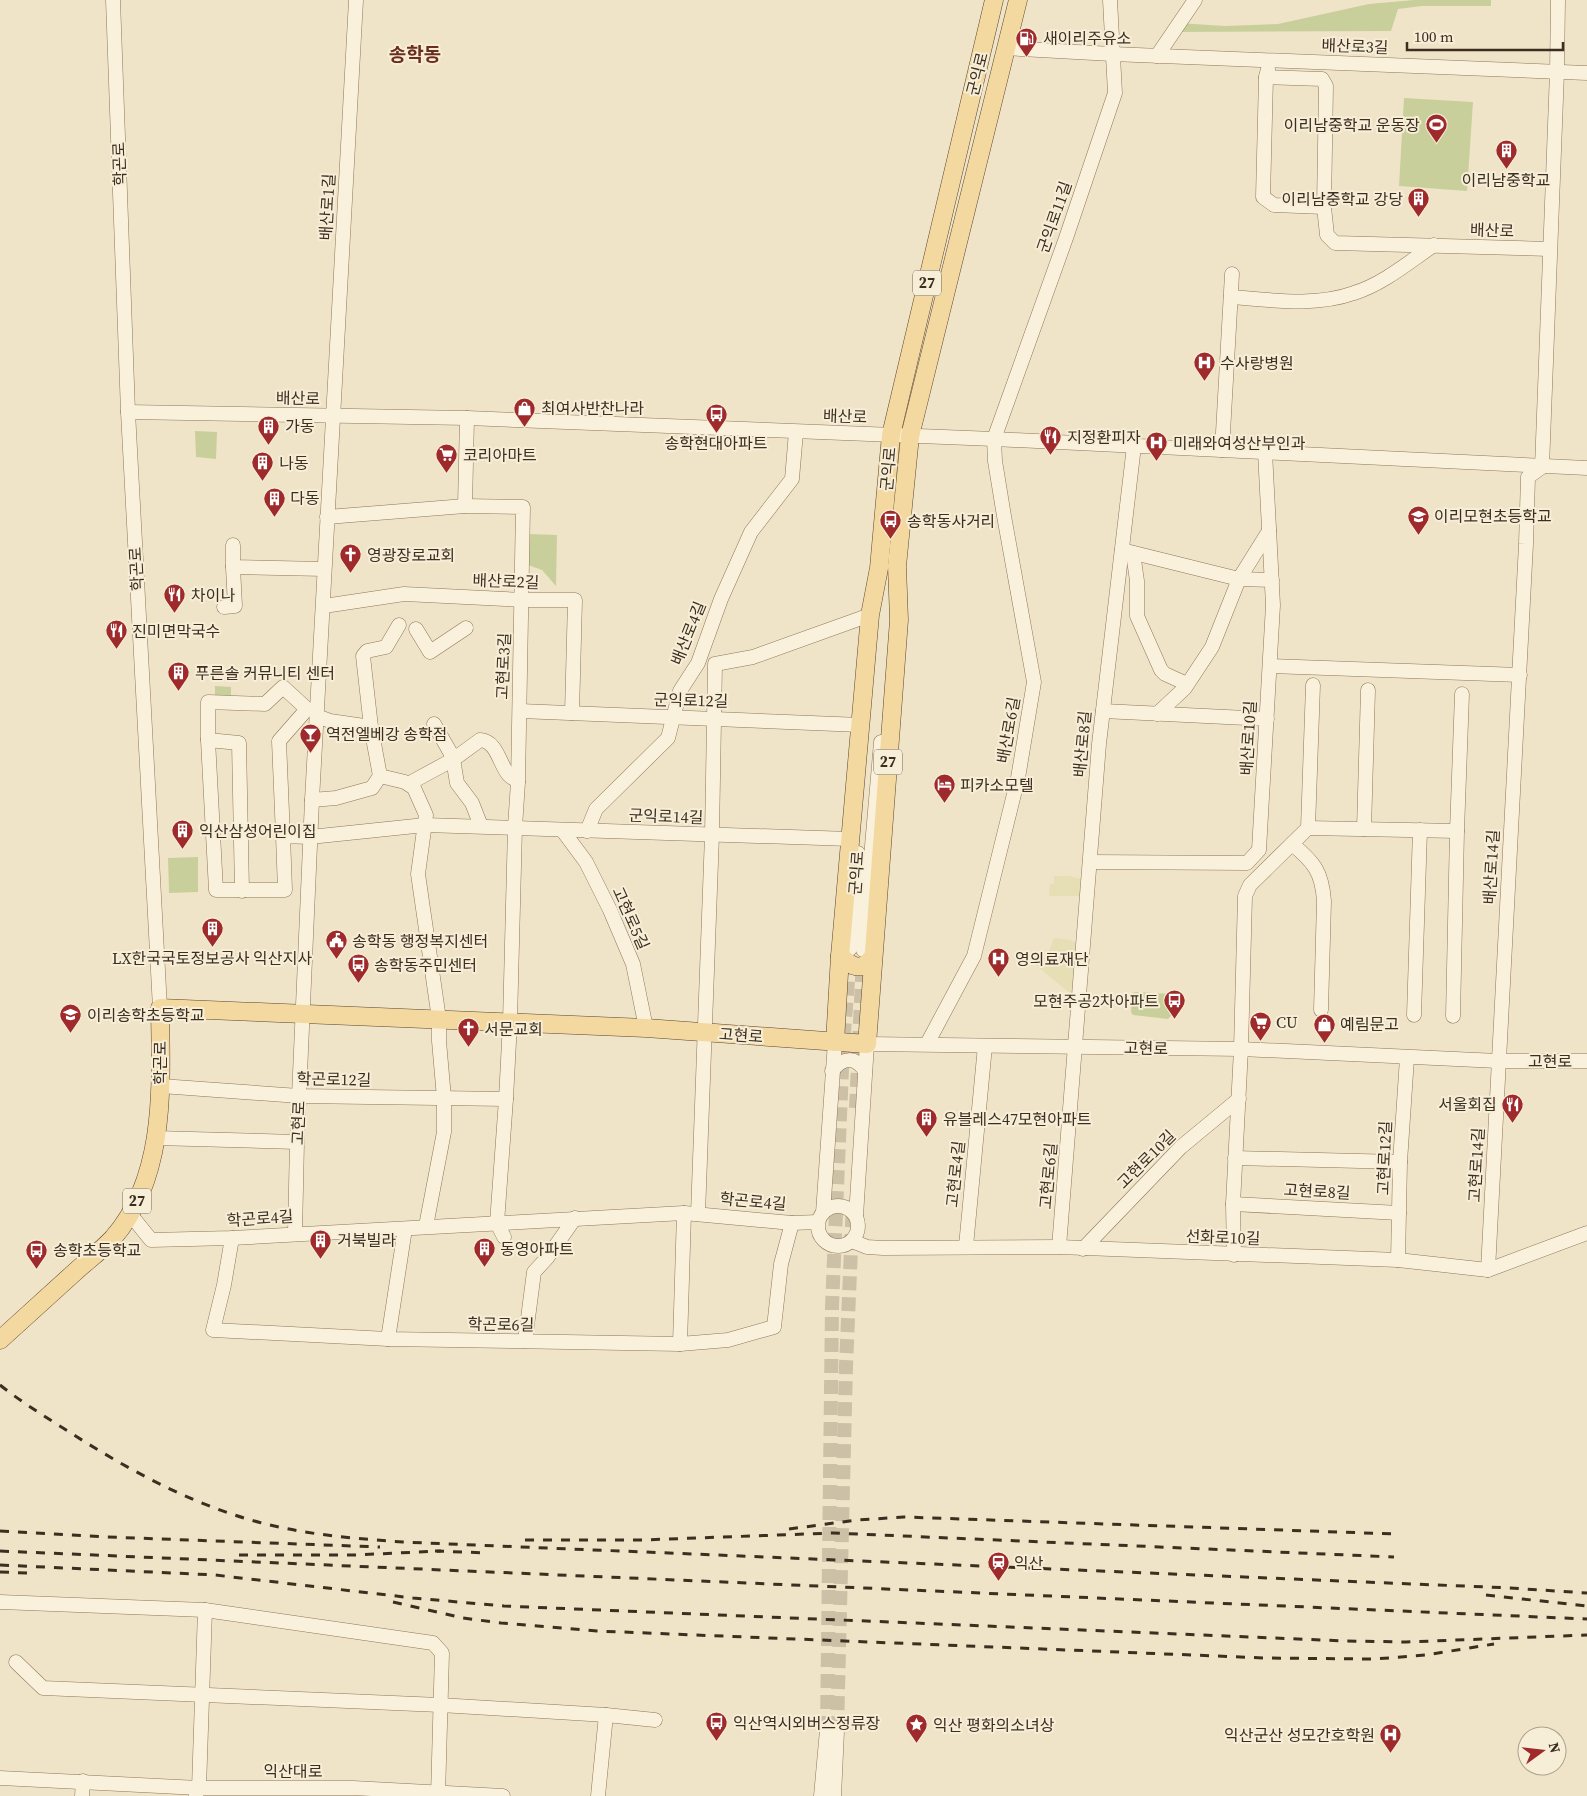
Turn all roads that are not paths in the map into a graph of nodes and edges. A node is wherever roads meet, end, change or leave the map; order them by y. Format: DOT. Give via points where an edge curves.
graph roads {
  1 [pos="113,0"];
  2 [pos="356,0"];
  3 [pos="994,0"];
  4 [pos="1018,0"];
  5 [pos="1110,0"];
  6 [pos="1195,0"];
  7 [pos="1558,0"];
  8 [pos="1005,48"];
  9 [pos="1112,54"];
  10 [pos="1157,56"];
  11 [pos="1271,60"];
  12 [pos="1557,72"];
  13 [pos="1587,73"];
  14 [pos="1266,78"];
  15 [pos="1324,207"];
  16 [pos="1434,245"];
  17 [pos="1549,249"];
  18 [pos="1232,274"];
  19 [pos="1231,297"];
  20 [pos="128,412"];
  21 [pos="334,416"];
  22 [pos="467,418"];
  23 [pos="796,432"];
  24 [pos="891,435"];
  25 [pos="910,436"];
  26 [pos="994,439"];
  27 [pos="1134,446"];
  28 [pos="1222,450"];
  29 [pos="1265,452"];
  30 [pos="1542,467"];
  31 [pos="1587,468"];
  32 [pos="465,506"];
  33 [pos="328,517"];
  34 [pos="1269,531"];
  35 [pos="233,545"];
  36 [pos="1127,552"];
  37 [pos="233,567"];
  38 [pos="879,568"];
  39 [pos="324,569"];
  40 [pos="1239,579"];
  41 [pos="1272,580"];
  42 [pos="523,600"];
  43 [pos="324,606"];
  44 [pos="224,607"];
  45 [pos="870,615"];
  46 [pos="399,625"];
  47 [pos="466,628"];
  48 [pos="416,629"];
  49 [pos="1270,666"];
  50 [pos="1520,675"];
  51 [pos="1187,684"];
  52 [pos="1312,685"];
  53 [pos="1368,690"];
  54 [pos="1462,694"];
  55 [pos="520,711"];
  56 [pos="1103,711"];
  57 [pos="572,713"];
  58 [pos="1157,714"];
  59 [pos="317,716"];
  60 [pos="673,718"];
  61 [pos="714,718"];
  62 [pos="1267,719"];
  63 [pos="434,724"];
  64 [pos="861,725"];
  65 [pos="370,727"];
  66 [pos="208,740"];
  67 [pos="452,760"];
  68 [pos="380,776"];
  69 [pos="518,782"];
  70 [pos="408,784"];
  71 [pos="312,800"];
  72 [pos="426,825"];
  73 [pos="482,826"];
  74 [pos="515,827"];
  75 [pos="1308,828"];
  76 [pos="1364,829"];
  77 [pos="1420,830"];
  78 [pos="562,831"];
  79 [pos="587,831"];
  80 [pos="1457,831"];
  81 [pos="712,835"];
  82 [pos="283,836"];
  83 [pos="310,837"];
  84 [pos="850,839"];
  85 [pos="1292,844"];
  86 [pos="1090,862"];
  87 [pos="242,891"];
  88 [pos="856,953"];
  89 [pos="160,1008"];
  90 [pos="1321,1010"];
  91 [pos="304,1013"];
  92 [pos="1414,1015"];
  93 [pos="1453,1016"];
  94 [pos="439,1019"];
  95 [pos="510,1022"];
  96 [pos="646,1028"];
  97 [pos="705,1032"];
  98 [pos="835,1042"];
  99 [pos="867,1044"];
  100 [pos="927,1044"];
  101 [pos="985,1046"];
  102 [pos="1076,1047"];
  103 [pos="1241,1050"];
  104 [pos="1407,1058"];
  105 [pos="1587,1061"];
  106 [pos="1498,1062"];
  107 [pos="832,1071"];
  108 [pos="865,1071"];
  109 [pos="161,1086"];
  110 [pos="299,1096"];
  111 [pos="444,1098"];
  112 [pos="506,1099"];
  113 [pos="1239,1099"];
  114 [pos="155,1138"];
  115 [pos="297,1142"];
  116 [pos="1235,1158"];
  117 [pos="1400,1162"];
  118 [pos="1233,1204"];
  119 [pos="691,1213"];
  120 [pos="1399,1213"];
  121 [pos="130,1214"];
  122 [pos="856,1216"];
  123 [pos="821,1217"];
  124 [pos="575,1218"];
  125 [pos="792,1222"];
  126 [pos="496,1223"];
  127 [pos="426,1226"];
  128 [pos="405,1228"];
  129 [pos="295,1233"];
  130 [pos="1587,1233"];
  131 [pos="504,1237"];
  132 [pos="232,1238"];
  133 [pos="852,1241"];
  134 [pos="966,1246"];
  135 [pos="1059,1247"];
  136 [pos="1083,1249"];
  137 [pos="1234,1255"];
  138 [pos="1398,1260"];
  139 [pos="1488,1270"];
  140 [pos="388,1339"];
  141 [pos="0,1340"];
  142 [pos="525,1342"];
  143 [pos="680,1344"];
  144 [pos="0,1602"];
  145 [pos="205,1610"];
  146 [pos="16,1662"];
  147 [pos="203,1695"];
  148 [pos="440,1705"];
  149 [pos="606,1715"];
  150 [pos="655,1720"];
  151 [pos="0,1778"];
  152 [pos="83,1781"];
  153 [pos="198,1792"];
  154 [pos="353,1792"];
  155 [pos="438,1795"];
  156 [pos="82,1796"];
  157 [pos="503,1796"];
  158 [pos="598,1796"];
  159 [pos="821,1796"];
  160 [pos="834,1796"];
  1 -- 20 [label="street, 학곤로"];
  2 -- 21 [label="street, 배산로1길"];
  3 -- 24 [label="main road, 군익로 / 27"];
  4 -- 8 [label="main road, 군익로 / 27"];
  5 -- 9 [label="street, 군익로11길"];
  6 -- 10 [label="street"];
  7 -- 12 [label="street"];
  8 -- 9 [label="street, 군익로"];
  8 -- 25 [label="main road, 군익로 / 27"];
  9 -- 10 [label="street, 배산로3길"];
  9 -- 26 [label="street, 군익로11길" via="1115,93"];
  10 -- 11 [label="street, 배산로3길"];
  11 -- 12 [label="street, 배산로3길"];
  11 -- 14 [label="street"];
  12 -- 13 [label="street, 배산로3길"];
  12 -- 17 [label="street"];
  14 -- 15 [label="street" via="1263,197 1274,205"];
  14 -- 15 [label="street" via="1322,79 1326,86"];
  15 -- 16 [label="street" via="1327,235 1335,243"];
  16 -- 17 [label="street, 배산로"];
  16 -- 19 [label="street" via="1377,282 1338,298 1312,301"];
  17 -- 30 [label="street"];
  18 -- 19 [label="street"];
  19 -- 28 [label="street"];
  20 -- 21 [label="street, 배산로"];
  20 -- 89 [label="street, 학곤로"];
  21 -- 22 [label="street, 배산로"];
  21 -- 33 [label="street"];
  22 -- 23 [label="street, 배산로"];
  22 -- 32 [label="street"];
  23 -- 24 [label="street, 배산로"];
  23 -- 60 [label="street, 배산로4길" via="792,478 751,532 721,599 698,663 680,691"];
  24 -- 25 [label="street, 배산로"];
  24 -- 38 [label="main road, 군익로 / 27"];
  25 -- 26 [label="street, 배산로"];
  25 -- 88 [label="main road, 군익로 / 27" via="897,566 899,620"];
  26 -- 27 [label="street, 배산로"];
  26 -- 100 [label="street, 배산로6길" via="1004,516 1034,682 1018,778 974,956"];
  27 -- 28 [label="street, 배산로"];
  27 -- 36 [label="street, 배산로8길"];
  28 -- 29 [label="street, 배산로"];
  29 -- 30 [label="street, 배산로"];
  29 -- 34 [label="street, 배산로10길"];
  30 -- 31 [label="street, 배산로"];
  30 -- 50 [label="street, 배산로14길" via="1528,477"];
  32 -- 33 [label="street, 고현로3길"];
  32 -- 42 [label="street, 고현로3길" via="523,507"];
  33 -- 39 [label="street"];
  34 -- 40 [label="street"];
  34 -- 41 [label="street, 배산로10길"];
  35 -- 37 [label="street"];
  36 -- 40 [label="street"];
  36 -- 51 [label="street" via="1137,581 1140,624 1161,670"];
  36 -- 56 [label="street, 배산로8길"];
  37 -- 39 [label="street"];
  37 -- 44 [label="street" via="235,606"];
  38 -- 45 [label="main road, 27"];
  38 -- 88 [label="street, 군익로"];
  39 -- 43 [label="street"];
  40 -- 41 [label="street"];
  40 -- 51 [label="street" via="1212,647"];
  41 -- 49 [label="street, 배산로10길" via="1274,605"];
  42 -- 43 [label="street, 배산로2길" via="404,594"];
  42 -- 55 [label="street, 고현로3길"];
  42 -- 57 [label="street, 배산로2길" via="574,600"];
  43 -- 59 [label="street"];
  45 -- 61 [label="street, 고현로" via="753,657 715,664"];
  45 -- 64 [label="main road, 27"];
  46 -- 65 [label="street" via="386,647 367,650 362,656"];
  47 -- 48 [label="street" via="430,652"];
  49 -- 50 [label="street"];
  49 -- 62 [label="street, 배산로10길"];
  50 -- 106 [label="street, 배산로14길"];
  51 -- 58 [label="street"];
  52 -- 75 [label="street"];
  53 -- 76 [label="street"];
  54 -- 80 [label="street"];
  55 -- 57 [label="street, 군익로12길"];
  55 -- 69 [label="street, 고현로3길"];
  56 -- 58 [label="street"];
  56 -- 86 [label="street, 배산로8길"];
  57 -- 60 [label="street, 군익로12길"];
  58 -- 62 [label="street"];
  59 -- 65 [label="street"];
  59 -- 71 [label="street"];
  60 -- 61 [label="street, 군익로12길"];
  60 -- 79 [label="street, 배산로4길" via="668,738 596,808"];
  61 -- 64 [label="street, 군익로12길"];
  61 -- 81 [label="street, 고현로"];
  62 -- 86 [label="street, 배산로10길" via="1259,850 1247,863"];
  63 -- 67 [label="street"];
  64 -- 84 [label="main road, 27"];
  65 -- 68 [label="street"];
  66 -- 82 [label="street" via="208,702 265,704 283,687 307,710 279,741"];
  66 -- 87 [label="street" via="216,890"];
  66 -- 87 [label="street" via="239,743"];
  67 -- 69 [label="street" via="480,740 485,740 494,748 508,774"];
  67 -- 70 [label="street"];
  67 -- 73 [label="street" via="457,783 472,803"];
  68 -- 70 [label="street"];
  68 -- 71 [label="street" via="372,788 336,798"];
  69 -- 74 [label="street, 고현로3길"];
  70 -- 72 [label="street" via="414,788 426,814"];
  71 -- 83 [label="street"];
  72 -- 73 [label="street, 군익로14길"];
  72 -- 83 [label="street, 군익로14길"];
  72 -- 94 [label="street" via="418,874"];
  73 -- 74 [label="street, 군익로14길"];
  74 -- 78 [label="street, 군익로14길"];
  74 -- 95 [label="street, 고현로3길"];
  75 -- 76 [label="street"];
  75 -- 85 [label="street"];
  76 -- 77 [label="street"];
  77 -- 80 [label="street"];
  77 -- 92 [label="street"];
  78 -- 79 [label="street, 군익로14길"];
  78 -- 96 [label="street, 고현로5길" via="586,862 610,910 632,964"];
  79 -- 81 [label="street, 군익로14길"];
  80 -- 93 [label="street"];
  81 -- 84 [label="street, 군익로14길"];
  81 -- 97 [label="street, 고현로"];
  82 -- 83 [label="street, 군익로14길"];
  82 -- 87 [label="street" via="285,890"];
  83 -- 91 [label="street"];
  84 -- 88 [label="main road, 27"];
  85 -- 90 [label="street" via="1308,857 1323,884"];
  85 -- 103 [label="street" via="1250,885 1245,896"];
  86 -- 102 [label="street, 배산로8길"];
  88 -- 98 [label="main road, 27"];
  88 -- 99 [label="main road, 27"];
  89 -- 91 [label="main road, 고현로"];
  89 -- 109 [label="main road, 학곤로 / 27"];
  91 -- 94 [label="main road, 고현로"];
  91 -- 110 [label="street, 고현로"];
  94 -- 95 [label="main road, 고현로"];
  94 -- 111 [label="street"];
  95 -- 96 [label="main road, 고현로"];
  95 -- 112 [label="street"];
  96 -- 97 [label="main road, 고현로"];
  97 -- 98 [label="main road, 고현로"];
  97 -- 119 [label="street, 고현로"];
  98 -- 99 [label="main road, 고현로"];
  98 -- 107 [label="street"];
  99 -- 100 [label="street, 고현로"];
  99 -- 108 [label="street"];
  100 -- 101 [label="street, 고현로"];
  101 -- 102 [label="street, 고현로"];
  101 -- 134 [label="street, 고현로4길"];
  102 -- 103 [label="street, 고현로"];
  102 -- 135 [label="street, 고현로6길"];
  103 -- 104 [label="street, 고현로"];
  103 -- 113 [label="street"];
  104 -- 106 [label="street, 고현로"];
  104 -- 117 [label="street, 고현로12길"];
  105 -- 106 [label="street, 고현로"];
  106 -- 139 [label="street, 고현로14길"];
  107 -- 108 [label="street" via="846,1060 856,1061"];
  107 -- 123 [label="street"];
  108 -- 122 [label="street"];
  109 -- 110 [label="street, 학곤로12길"];
  109 -- 114 [label="main road, 학곤로 / 27"];
  110 -- 111 [label="street, 학곤로12길"];
  110 -- 115 [label="street, 고현로"];
  111 -- 112 [label="street, 학곤로12길"];
  111 -- 127 [label="street" via="444,1132"];
  112 -- 126 [label="street"];
  113 -- 116 [label="street"];
  113 -- 136 [label="street, 고현로10길" via="1180,1147"];
  114 -- 115 [label="street"];
  114 -- 121 [label="main road, 학곤로 / 27" via="145,1186"];
  115 -- 129 [label="street, 고현로"];
  116 -- 117 [label="street, 고현로8길"];
  116 -- 118 [label="street"];
  117 -- 120 [label="street, 고현로12길"];
  118 -- 120 [label="street, 고현로8길"];
  118 -- 137 [label="street"];
  119 -- 124 [label="street, 학곤로4길"];
  119 -- 125 [label="street, 학곤로4길"];
  119 -- 143 [label="street"];
  120 -- 138 [label="street, 고현로12길"];
  121 -- 132 [label="street, 학곤로4길" via="151,1240"];
  121 -- 141 [label="main road, 학곤로 / 27" via="113,1238"];
  122 -- 123 [label="street" via="847,1207 834,1206"];
  122 -- 133 [label="street" via="858,1230"];
  123 -- 125 [label="street, 학곤로4길"];
  123 -- 133 [label="street" via="819,1233 827,1243 840,1246"];
  124 -- 126 [label="street, 학곤로4길"];
  124 -- 142 [label="street" via="534,1272"];
  125 -- 143 [label="street, 학곤로6길" via="781,1264 774,1327 728,1340"];
  126 -- 127 [label="street, 학곤로4길"];
  126 -- 131 [label="street"];
  127 -- 128 [label="street, 학곤로4길"];
  128 -- 129 [label="street, 학곤로4길"];
  128 -- 140 [label="street"];
  129 -- 132 [label="street, 학곤로4길"];
  130 -- 139 [label="street, 선화로10길"];
  132 -- 140 [label="street, 학곤로6길" via="213,1330"];
  133 -- 134 [label="street, 선화로10길" via="867,1247"];
  134 -- 135 [label="street, 선화로10길"];
  135 -- 136 [label="street, 선화로10길"];
  136 -- 137 [label="street, 선화로10길"];
  137 -- 138 [label="street, 선화로10길"];
  138 -- 139 [label="street, 선화로10길"];
  140 -- 142 [label="street, 학곤로6길"];
  142 -- 143 [label="street, 학곤로6길"];
  144 -- 145 [label="street"];
  145 -- 147 [label="street"];
  145 -- 148 [label="street" via="433,1643 442,1653"];
  146 -- 147 [label="street" via="43,1688"];
  147 -- 148 [label="street"];
  147 -- 153 [label="street"];
  148 -- 149 [label="street"];
  148 -- 155 [label="street"];
  149 -- 150 [label="street"];
  149 -- 158 [label="street"];
  151 -- 152 [label="street, 익산대로"];
  152 -- 153 [label="street, 익산대로"];
  152 -- 156 [label="street"];
  153 -- 154 [label="street, 익산대로"];
  154 -- 155 [label="street, 익산대로"];
  155 -- 157 [label="street, 익산대로"];
  159 -- 160 [label="street" via="832,1731"];
}
